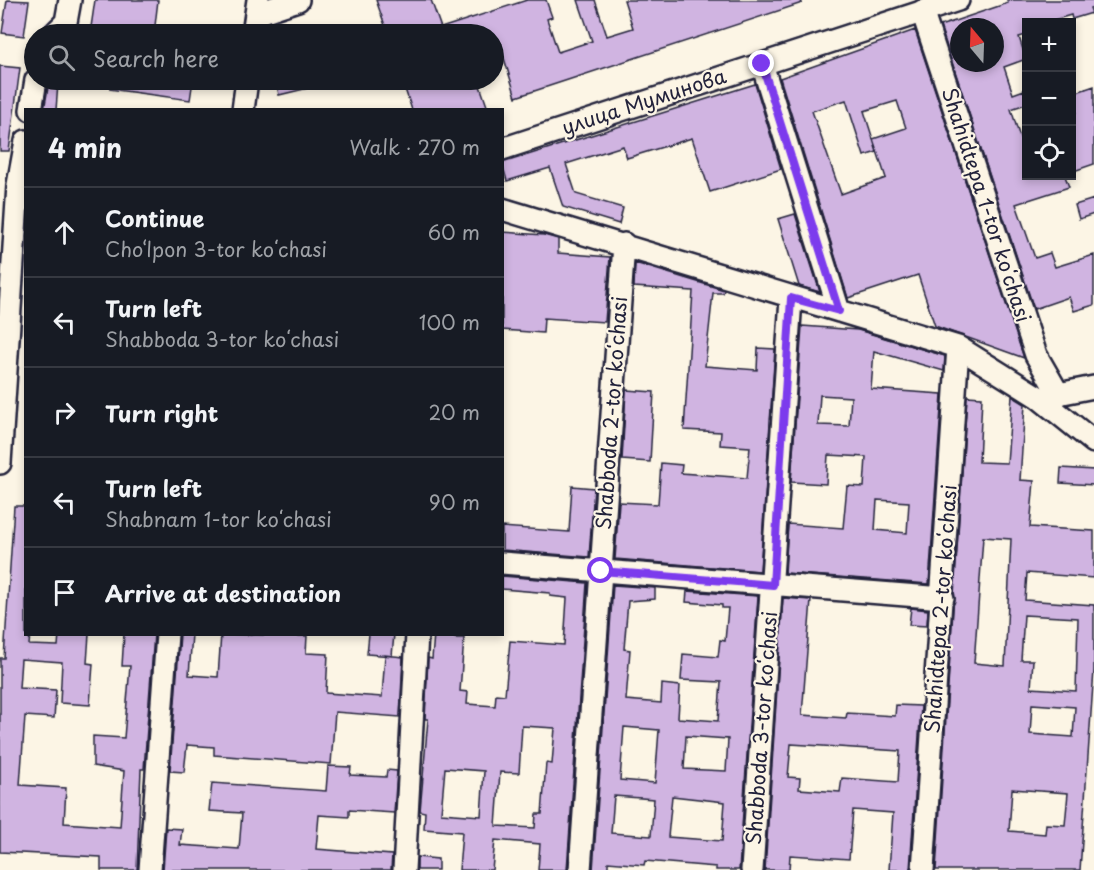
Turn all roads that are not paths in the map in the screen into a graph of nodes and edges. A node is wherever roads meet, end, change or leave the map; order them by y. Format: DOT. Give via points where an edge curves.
graph roads {
  1 [pos="70,0"];
  2 [pos="298,0"];
  3 [pos="958,0"];
  4 [pos="922,11"];
  5 [pos="256,16"];
  6 [pos="63,24"];
  7 [pos="762,64"];
  8 [pos="34,90"];
  9 [pos="246,90"];
  10 [pos="31,108"];
  11 [pos="243,108"];
  12 [pos="24,148"];
  13 [pos="504,148"];
  14 [pos="14,184"];
  15 [pos="504,210"];
  16 [pos="624,244"];
  17 [pos="791,298"];
  18 [pos="839,311"];
  19 [pos="958,347"];
  20 [pos="1094,387"];
  21 [pos="1059,395"];
  22 [pos="1038,397"];
  23 [pos="1094,442"];
  24 [pos="0,463"];
  25 [pos="504,563"];
  26 [pos="601,571"];
  27 [pos="773,585"];
  28 [pos="943,598"];
  29 [pos="167,636"];
  30 [pos="417,636"];
  31 [pos="150,870"];
  32 [pos="404,870"];
  33 [pos="580,870"];
  34 [pos="752,870"];
  35 [pos="923,870"];
  1 -- 6 [label="street"];
  2 -- 5 [label="street"];
  3 -- 4 [label="street, улица Муминова"];
  4 -- 7 [label="street, улица Муминова"];
  4 -- 21 [label="street, Shahidtepa 1-tor koʻchasi" via="1036,355"];
  7 -- 13 [label="street, улица Муминова"];
  7 -- 18 [label="street"];
  8 -- 10 [label="street"];
  9 -- 11 [label="street"];
  12 -- 14 [label="street"];
  14 -- 24 [label="street"];
  15 -- 16 [label="street"];
  16 -- 17 [label="street"];
  16 -- 26 [label="street, Shabboda 2-tor koʻchasi"];
  17 -- 18 [label="street"];
  17 -- 27 [label="street, Shabboda 3-tor koʻchasi"];
  18 -- 19 [label="street"];
  19 -- 22 [label="street"];
  19 -- 28 [label="street, Shahidtepa 2-tor koʻchasi"];
  20 -- 21 [label="street"];
  21 -- 22 [label="street"];
  22 -- 23 [label="street"];
  25 -- 26 [label="street"];
  26 -- 27 [label="street"];
  26 -- 33 [label="street, Shabboda 2-tor koʻchasi"];
  27 -- 28 [label="street"];
  27 -- 34 [label="street, Shabboda 3-tor koʻchasi"];
  28 -- 35 [label="street, Shahidtepa 2-tor koʻchasi"];
  29 -- 31 [label="street"];
  30 -- 32 [label="street"];
}
